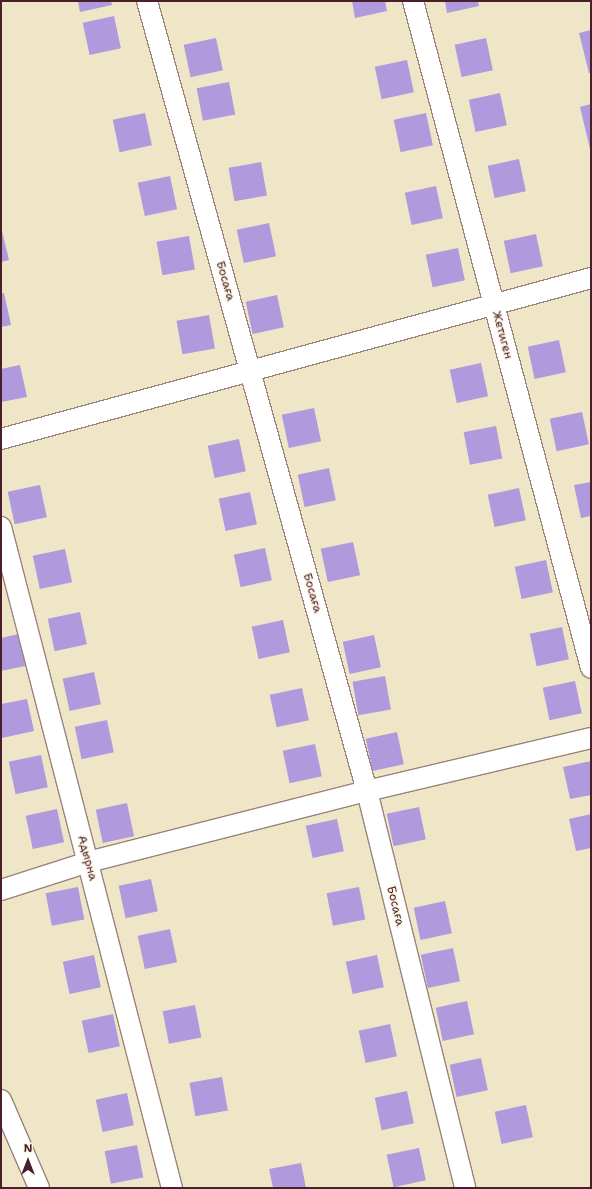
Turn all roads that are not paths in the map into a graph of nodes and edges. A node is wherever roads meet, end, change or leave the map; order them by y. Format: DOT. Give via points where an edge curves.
graph roads {
  1 [pos="147,1"];
  2 [pos="412,1"];
  3 [pos="591,278"];
  4 [pos="494,304"];
  5 [pos="250,371"];
  6 [pos="1,439"];
  7 [pos="1,527"];
  8 [pos="591,668"];
  9 [pos="591,738"];
  10 [pos="367,791"];
  11 [pos="88,862"];
  12 [pos="1,890"];
  13 [pos="1,1100"];
  14 [pos="39,1188"];
  15 [pos="172,1188"];
  16 [pos="465,1188"];
  1 -- 5 [label="street, Босаға"];
  2 -- 4 [label="street, Жетиген"];
  3 -- 4 [label="street"];
  4 -- 5 [label="street"];
  4 -- 8 [label="street, Жетиген"];
  5 -- 6 [label="street"];
  5 -- 10 [label="street, Босаға"];
  7 -- 11 [label="street, Адырна"];
  9 -- 10 [label="street"];
  10 -- 11 [label="street"];
  10 -- 16 [label="street, Босаға"];
  11 -- 12 [label="street"];
  11 -- 15 [label="street, Адырна"];
  13 -- 14 [label="street"];
}
